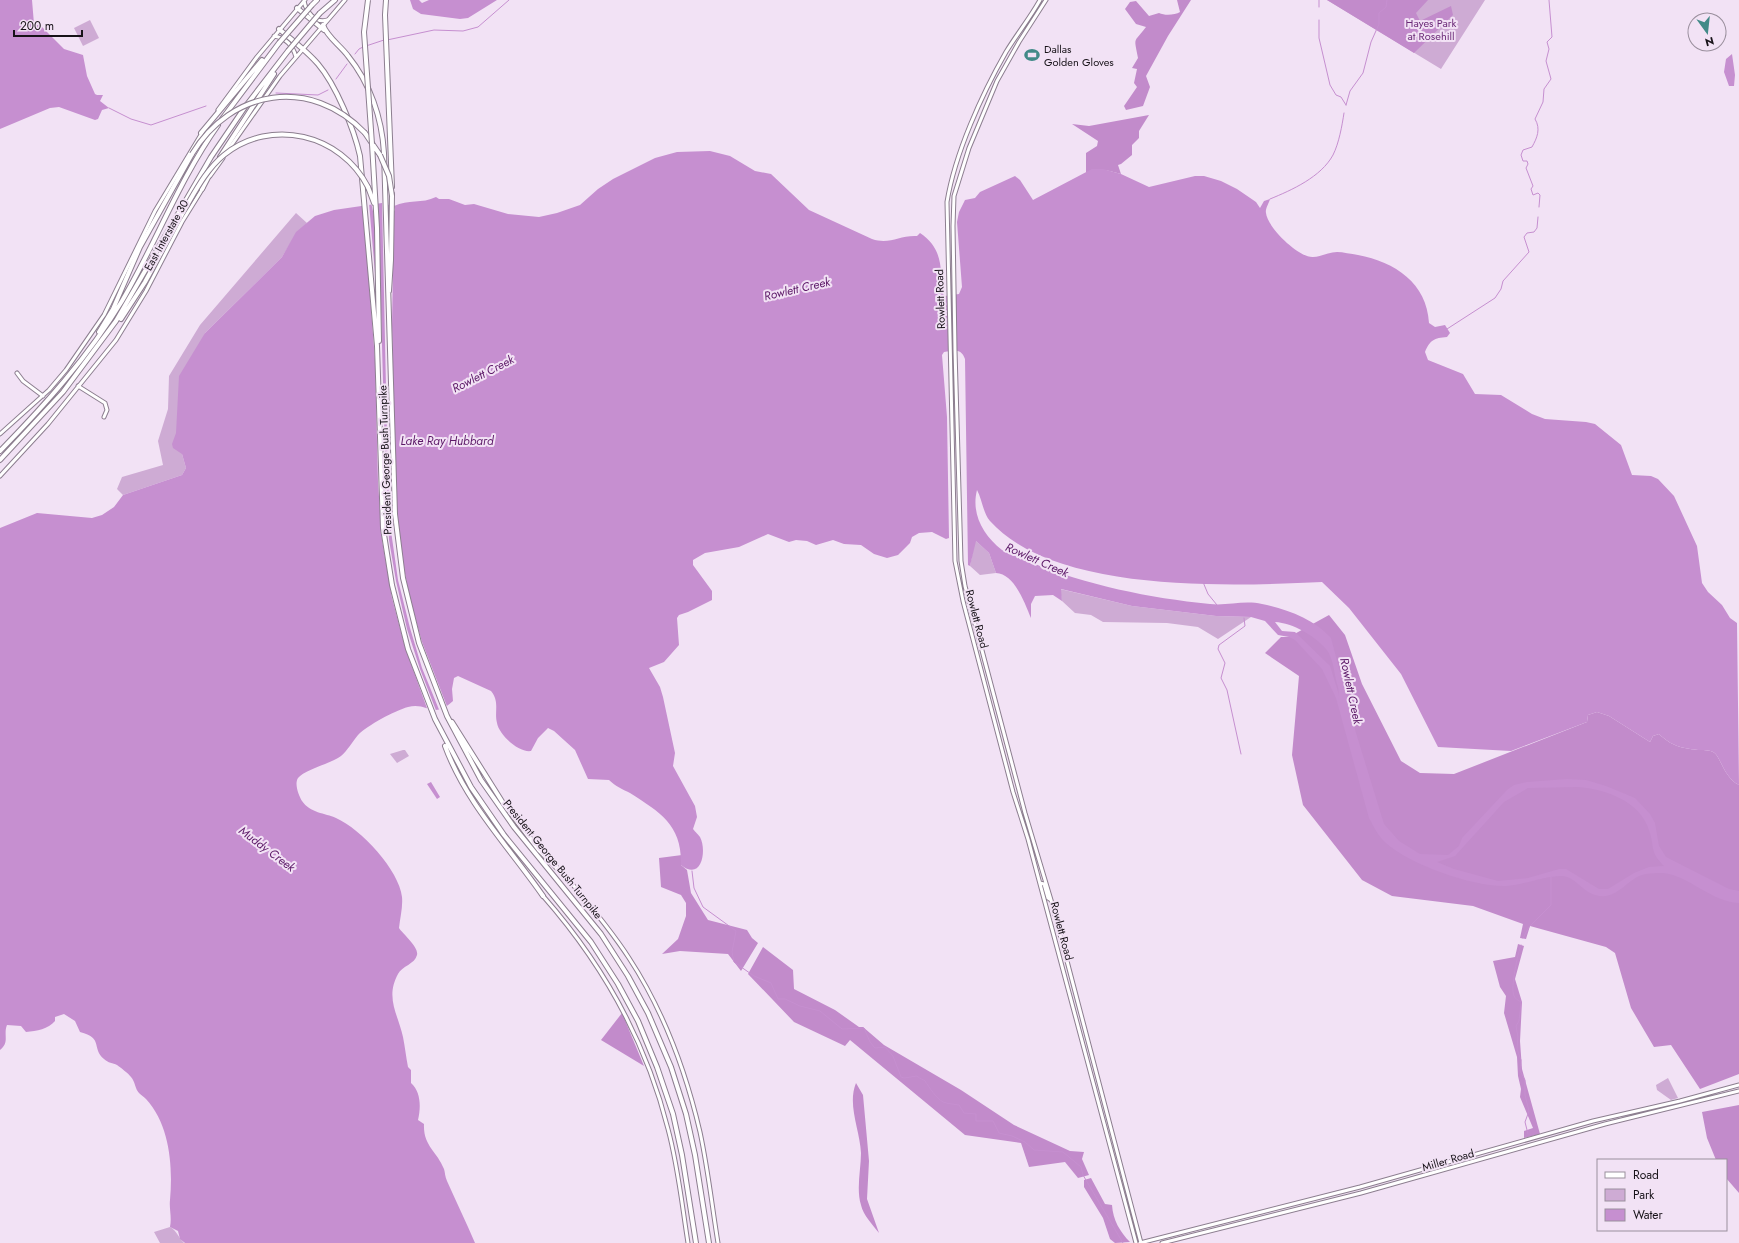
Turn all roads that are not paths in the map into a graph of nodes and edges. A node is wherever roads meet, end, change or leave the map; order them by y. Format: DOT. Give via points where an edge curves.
graph roads {
  1 [pos="304,0"];
  2 [pos="316,0"];
  3 [pos="334,0"];
  4 [pos="345,0"];
  5 [pos="368,0"];
  6 [pos="386,0"];
  7 [pos="1040,0"];
  8 [pos="1046,0"];
  9 [pos="297,8"];
  10 [pos="328,19"];
  11 [pos="322,26"];
  12 [pos="279,29"];
  13 [pos="274,36"];
  14 [pos="279,43"];
  15 [pos="302,49"];
  16 [pos="288,51"];
  17 [pos="1005,54"];
  18 [pos="1011,56"];
  19 [pos="296,57"];
  20 [pos="201,133"];
  21 [pos="202,189"];
  22 [pos="392,196"];
  23 [pos="947,200"];
  24 [pos="954,201"];
  25 [pos="377,217"];
  26 [pos="389,292"];
  27 [pos="107,334"];
  28 [pos="86,356"];
  29 [pos="378,365"];
  30 [pos="17,373"];
  31 [pos="78,386"];
  32 [pos="44,396"];
  33 [pos="104,417"];
  34 [pos="0,434"];
  35 [pos="0,451"];
  36 [pos="0,460"];
  37 [pos="0,476"];
  38 [pos="457,733"];
  39 [pos="443,738"];
  40 [pos="568,879"];
  41 [pos="1040,883"];
  42 [pos="543,896"];
  43 [pos="1051,900"];
  44 [pos="1739,1085"];
  45 [pos="1739,1091"];
  46 [pos="1515,1144"];
  47 [pos="1517,1149"];
  48 [pos="1494,1150"];
  49 [pos="1496,1155"];
  50 [pos="1122,1169"];
  51 [pos="1117,1171"];
  52 [pos="1134,1236"];
  53 [pos="688,1243"];
  54 [pos="696,1243"];
  55 [pos="709,1243"];
  56 [pos="718,1243"];
  57 [pos="1132,1243"];
  58 [pos="1136,1243"];
  59 [pos="1140,1243"];
  60 [pos="1162,1243"];
  1 -- 9 [label="main road, East Interstate 30"];
  1 -- 10 [label="main road" via="306,9 317,19"];
  2 -- 14 [label="highway, bridge"];
  3 -- 16 [label="highway, bridge"];
  4 -- 10 [label="main road, East Interstate 30"];
  5 -- 25 [label="highway, bridge" via="364,32"];
  6 -- 22 [label="highway, bridge" via="384,14"];
  7 -- 17 [label="main road, Rowlett Road"];
  8 -- 18 [label="main road, Rowlett Road"];
  9 -- 11 [label="highway"];
  9 -- 12 [label="main road, East Interstate 30"];
  10 -- 11 [label="main road, East Interstate 30"];
  11 -- 15 [label="main road, East Interstate 30"];
  11 -- 26 [label="highway" via="358,70 374,103 383,140"];
  12 -- 13 [label="main road, East Interstate 30"];
  12 -- 15 [label="highway"];
  13 -- 19 [label="main road" via="292,46"];
  13 -- 20 [label="main road, East Interstate 30"];
  14 -- 20 [label="highway"];
  14 -- 28 [label="highway" via="203,148 171,204 123,300"];
  15 -- 19 [label="main road, East Interstate 30"];
  15 -- 29 [label="highway, bridge" via="320,66 334,87 356,140 363,172"];
  16 -- 21 [label="highway"];
  16 -- 27 [label="highway" via="211,156 132,296"];
  17 -- 18 [label="main road"];
  17 -- 23 [label="main road, Rowlett Road" via="969,130"];
  18 -- 24 [label="main road, Rowlett Road" via="982,114"];
  19 -- 21 [label="main road, East Interstate 30" via="255,110"];
  20 -- 32 [label="main road, East Interstate 30" via="155,211 104,315 66,370"];
  21 -- 31 [label="main road, East Interstate 30" via="128,322"];
  22 -- 26 [label="highway"];
  22 -- 28 [label="highway, bridge" via="386,165 368,136 341,113 306,99 273,98 240,107 216,123 192,154 140,247 113,309"];
  23 -- 24 [label="main road"];
  23 -- 41 [label="main road, Rowlett Road" via="956,572 1013,792"];
  24 -- 43 [label="main road, Rowlett Road" via="955,350 961,554 964,578"];
  25 -- 27 [label="highway, bridge" via="366,183 346,158 319,141 288,134 254,139 227,152 208,171 139,293 112,331"];
  25 -- 29 [label="highway"];
  26 -- 38 [label="highway, President George Bush Turnpike" via="394,497 399,554 417,635 447,716"];
  27 -- 36 [label="highway" via="63,392"];
  28 -- 35 [label="highway"];
  29 -- 39 [label="highway, President George Bush Turnpike" via="381,502 389,573 410,657"];
  30 -- 32 [label="main road" via="25,383"];
  31 -- 33 [label="main road" via="104,403 107,410"];
  31 -- 37 [label="main road, East Interstate 30" via="48,424"];
  32 -- 34 [label="main road, East Interstate 30"];
  38 -- 40 [label="highway" via="525,833"];
  38 -- 55 [label="highway, President George Bush Turnpike" via="477,772 504,814 608,944 648,1013 671,1067 686,1114"];
  39 -- 42 [label="highway" via="452,765 465,788"];
  39 -- 54 [label="highway, President George Bush Turnpike" via="485,808 586,935 610,970 634,1013 654,1059 673,1114"];
  40 -- 56 [label="main road" via="600,917 629,958 669,1035 700,1132"];
  41 -- 43 [label="main road" via="1044,884"];
  41 -- 51 [label="main road, Rowlett Road"];
  42 -- 53 [label="main road" via="577,936 603,974 643,1055 668,1130"];
  43 -- 50 [label="main road, Rowlett Road"];
  44 -- 46 [label="main road, Miller Road" via="1593,1121"];
  45 -- 47 [label="main road, Miller Road"];
  46 -- 47 [label="main road"];
  46 -- 48 [label="main road, Miller Road"];
  47 -- 49 [label="main road, Miller Road"];
  48 -- 49 [label="main road"];
  48 -- 59 [label="main road, Miller Road" via="1350,1190"];
  49 -- 60 [label="main road, Miller Road" via="1361,1193"];
  50 -- 51 [label="main road"];
  50 -- 59 [label="main road, Rowlett Road"];
  51 -- 52 [label="main road, Rowlett Road"];
  52 -- 57 [label="main road"];
  52 -- 58 [label="main road, Rowlett Road"];
}
